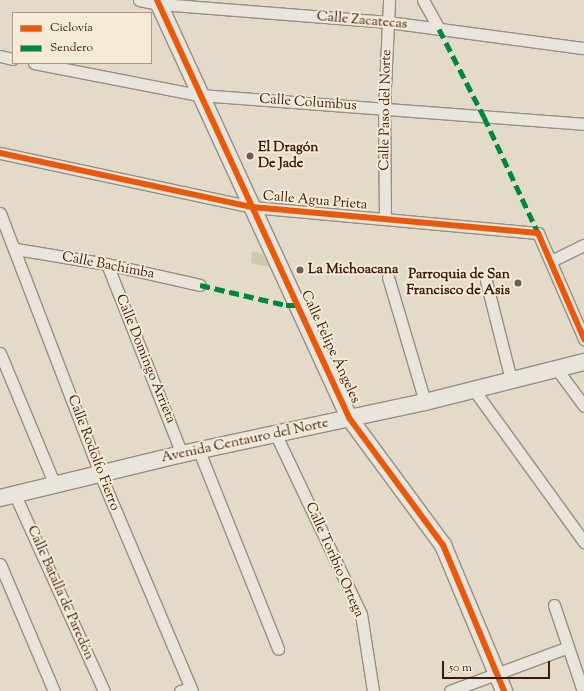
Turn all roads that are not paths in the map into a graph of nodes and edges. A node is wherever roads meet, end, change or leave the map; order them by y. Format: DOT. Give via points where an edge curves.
graph roads {
  1 [pos="139,0"];
  2 [pos="389,0"];
  3 [pos="423,0"];
  4 [pos="158,2"];
  5 [pos="388,22"];
  6 [pos="439,29"];
  7 [pos="584,48"];
  8 [pos="0,56"];
  9 [pos="12,59"];
  10 [pos="39,64"];
  11 [pos="199,95"];
  12 [pos="384,108"];
  13 [pos="584,124"];
  14 [pos="0,153"];
  15 [pos="252,207"];
  16 [pos="0,214"];
  17 [pos="385,219"];
  18 [pos="584,245"];
  19 [pos="16,249"];
  20 [pos="551,261"];
  21 [pos="107,264"];
  22 [pos="388,277"];
  23 [pos="486,281"];
  24 [pos="200,285"];
  25 [pos="584,339"];
  26 [pos="0,353"];
  27 [pos="584,362"];
  28 [pos="556,368"];
  29 [pos="511,380"];
  30 [pos="474,390"];
  31 [pos="425,402"];
  32 [pos="584,406"];
  33 [pos="350,419"];
  34 [pos="276,435"];
  35 [pos="199,451"];
  36 [pos="182,454"];
  37 [pos="100,474"];
  38 [pos="55,485"];
  39 [pos="8,496"];
  40 [pos="584,542"];
  41 [pos="0,564"];
  42 [pos="554,605"];
  43 [pos="568,647"];
  44 [pos="278,649"];
  45 [pos="496,672"];
  46 [pos="188,690"];
  47 [pos="54,691"];
  48 [pos="104,691"];
  49 [pos="373,691"];
  50 [pos="450,691"];
  51 [pos="504,691"];
  52 [pos="583,691"];
  1 -- 4 [label="street, Calle Zacatecas"];
  2 -- 5 [label="street, Calle Paso del Norte"];
  3 -- 6 [label="street"];
  4 -- 5 [label="street, Calle Zacatecas"];
  4 -- 11 [label="street, Calle Felipe Ángeles"];
  5 -- 6 [label="street, Calle Zacatecas"];
  5 -- 12 [label="street, Calle Paso del Norte"];
  6 -- 7 [label="street, Calle Zacatecas"];
  8 -- 9 [label="street"];
  10 -- 11 [label="street, Calle Columbus"];
  11 -- 12 [label="street, Calle Columbus"];
  11 -- 15 [label="street, Calle Felipe Ángeles"];
  12 -- 13 [label="street, Calle Columbus"];
  12 -- 17 [label="street, Calle Paso del Norte"];
  14 -- 15 [label="street, Calle Agua Prieta"];
  15 -- 17 [label="street, Calle Agua Prieta"];
  15 -- 33 [label="street, Calle Felipe Ángeles"];
  16 -- 19 [label="street, Calle Rodolfo Fierro"];
  17 -- 20 [label="street, Calle Agua Prieta" via="538,233"];
  18 -- 20 [label="street"];
  19 -- 21 [label="street, Calle Bachimba"];
  19 -- 37 [label="street, Calle Rodolfo Fierro"];
  20 -- 25 [label="street"];
  21 -- 24 [label="street, Calle Bachimba"];
  21 -- 36 [label="street, Calle Domingo Arrieta"];
  22 -- 31 [label="street"];
  23 -- 29 [label="street"];
  26 -- 38 [label="street"];
  27 -- 28 [label="street, Avenida Centauro del Norte"];
  28 -- 29 [label="street, Avenida Centauro del Norte"];
  28 -- 32 [label="street"];
  29 -- 30 [label="street, Avenida Centauro del Norte"];
  30 -- 31 [label="street, Avenida Centauro del Norte"];
  30 -- 40 [label="street"];
  31 -- 33 [label="street, Avenida Centauro del Norte"];
  33 -- 34 [label="street, Avenida Centauro del Norte"];
  33 -- 45 [label="street, Calle Felipe Ángeles" via="443,545"];
  34 -- 35 [label="street, Avenida Centauro del Norte"];
  34 -- 49 [label="street, Calle Toribio Ortega" via="361,614"];
  35 -- 36 [label="street, Avenida Centauro del Norte"];
  35 -- 44 [label="street"];
  36 -- 37 [label="street, Avenida Centauro del Norte"];
  37 -- 38 [label="street, Avenida Centauro del Norte"];
  37 -- 46 [label="street, Calle Rodolfo Fierro"];
  38 -- 39 [label="street, Avenida Centauro del Norte"];
  39 -- 48 [label="street, Calle Batalla de Paredón"];
  41 -- 47 [label="street"];
  42 -- 43 [label="street"];
  43 -- 45 [label="street"];
  43 -- 52 [label="street"];
  45 -- 50 [label="street"];
  45 -- 51 [label="street, Calle Felipe Ángeles"];
}
